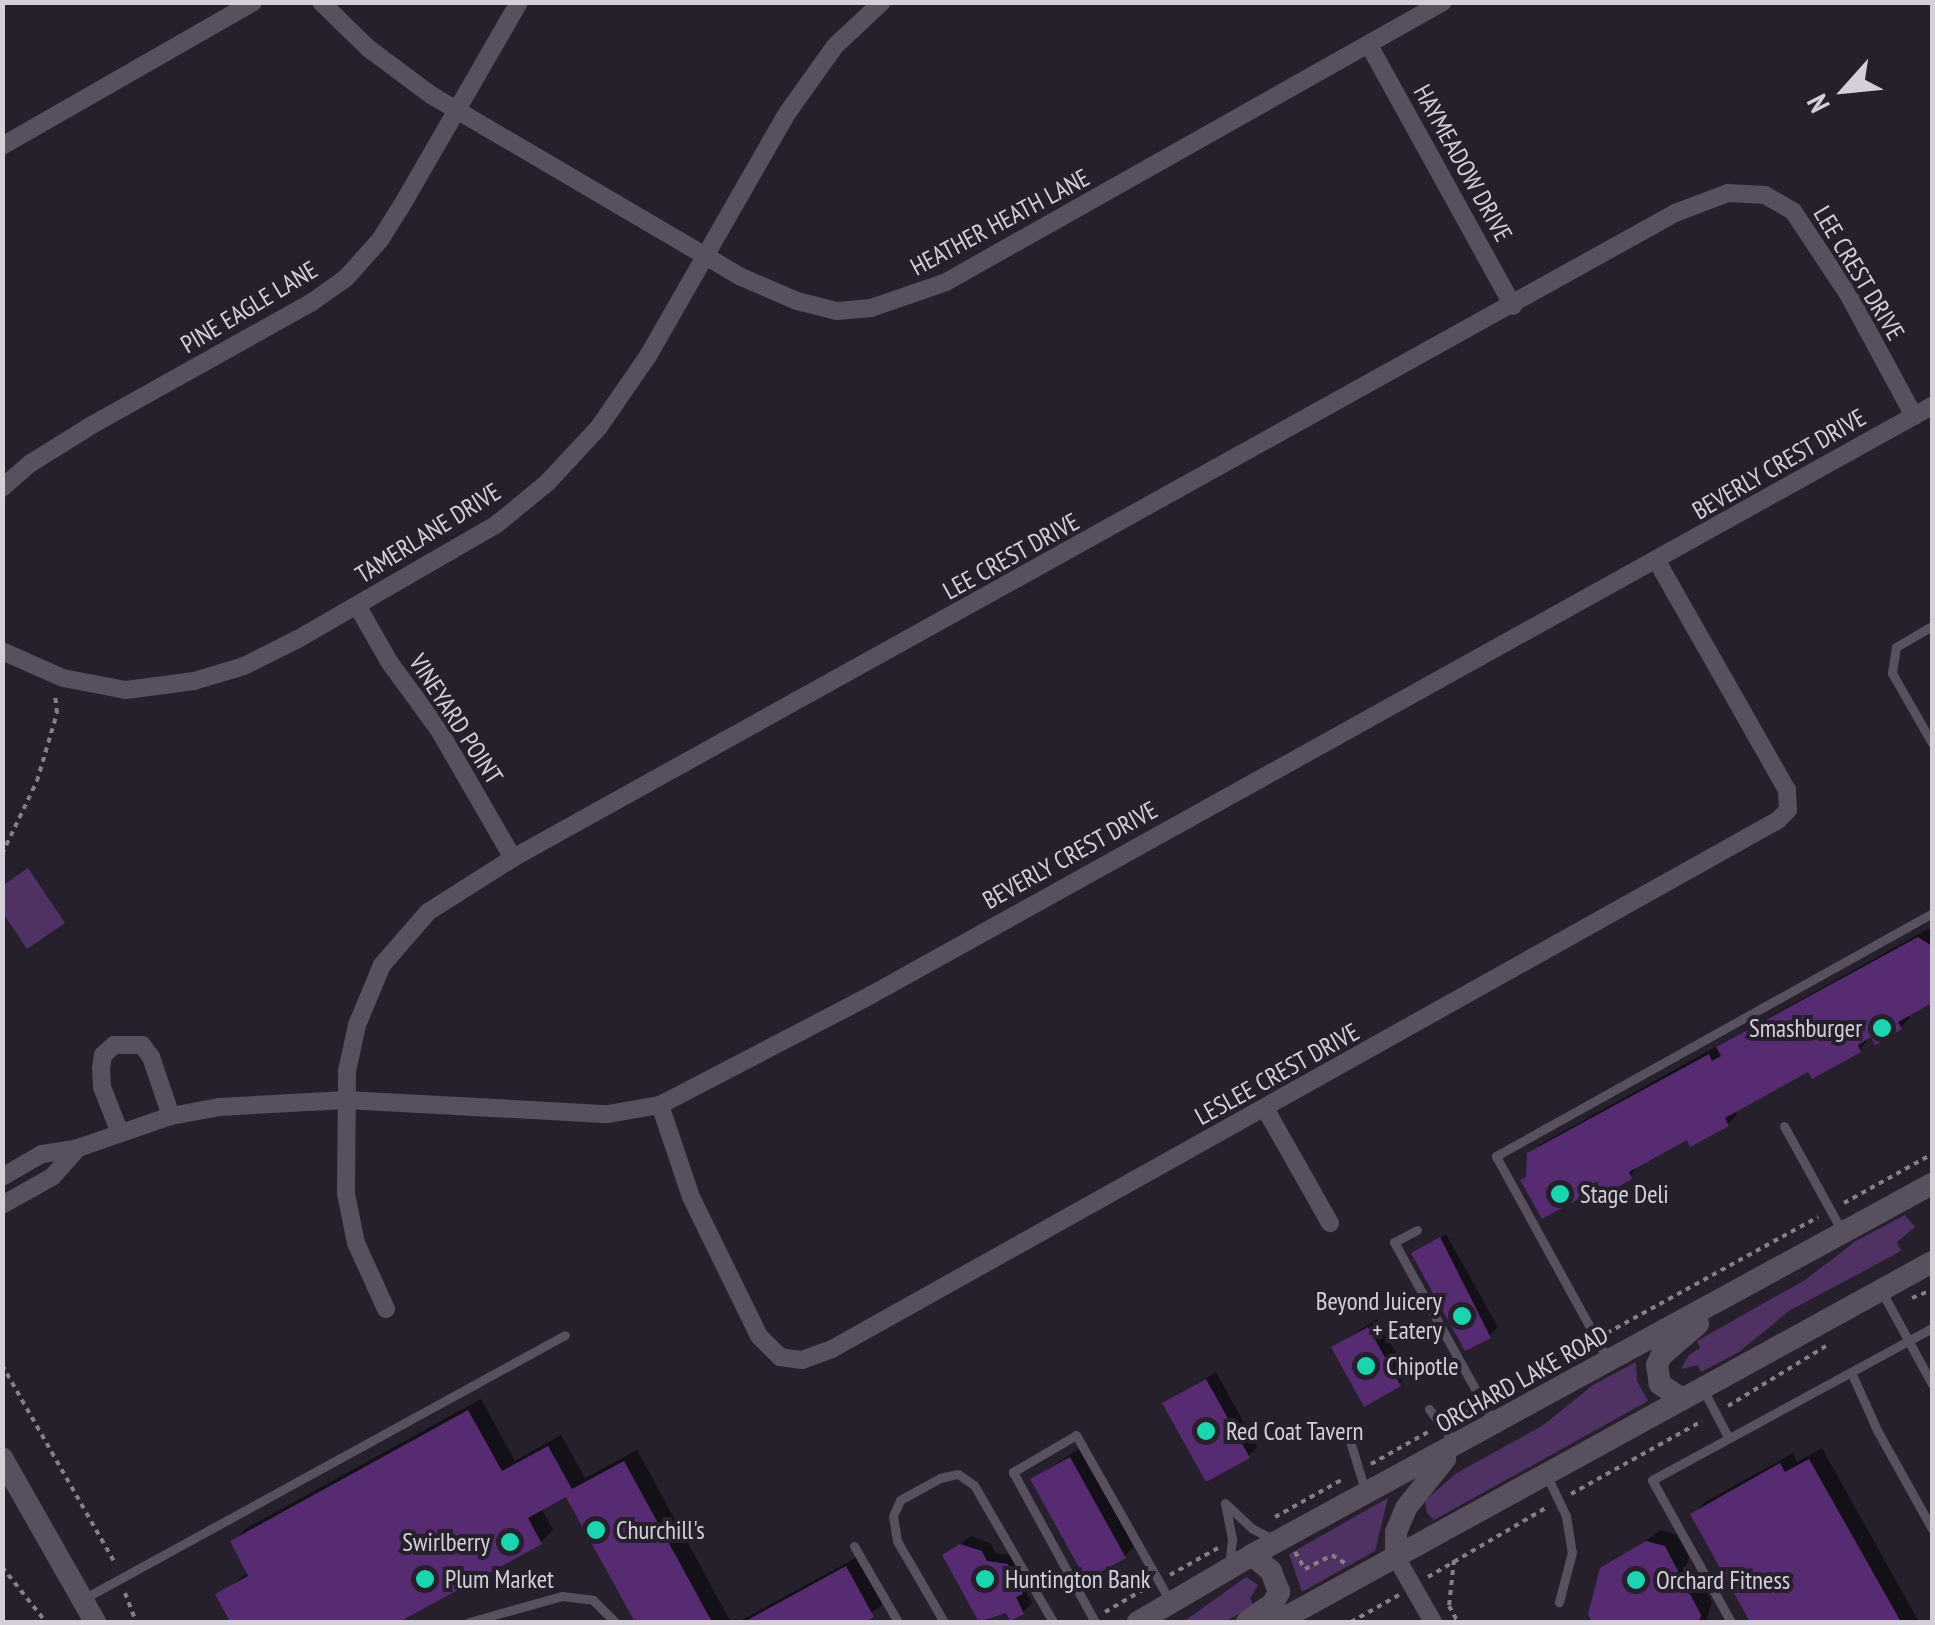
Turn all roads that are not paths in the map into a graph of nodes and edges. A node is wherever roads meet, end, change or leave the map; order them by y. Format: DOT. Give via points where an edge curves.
graph roads {
  1 [pos="253,2"];
  2 [pos="321,2"];
  3 [pos="520,2"];
  4 [pos="882,2"];
  5 [pos="1442,2"];
  6 [pos="1369,46"];
  7 [pos="458,110"];
  8 [pos="2,146"];
  9 [pos="704,256"];
  10 [pos="1513,306"];
  11 [pos="1932,406"];
  12 [pos="1914,416"];
  13 [pos="2,488"];
  14 [pos="1657,561"];
  15 [pos="358,607"];
  16 [pos="1932,626"];
  17 [pos="2,651"];
  18 [pos="1932,743"];
  19 [pos="513,858"];
  20 [pos="1932,913"];
  21 [pos="346,1100"];
  22 [pos="660,1105"];
  23 [pos="1266,1110"];
  24 [pos="170,1116"];
  25 [pos="1784,1126"];
  26 [pos="120,1133"];
  27 [pos="78,1148"];
  28 [pos="2,1177"];
  29 [pos="1926,1194"];
  30 [pos="2,1205"];
  31 [pos="1330,1223"];
  32 [pos="1417,1230"];
  33 [pos="1843,1233"];
  34 [pos="1932,1244"];
  35 [pos="1932,1262"];
  36 [pos="1726,1298"];
  37 [pos="1886,1298"];
  38 [pos="386,1309"];
  39 [pos="1932,1328"];
  40 [pos="565,1334"];
  41 [pos="1908,1341"];
  42 [pos="1610,1363"];
  43 [pos="1851,1372"];
  44 [pos="1932,1384"];
  45 [pos="1692,1394"];
  46 [pos="1428,1409"];
  47 [pos="1496,1425"];
  48 [pos="1728,1438"];
  49 [pos="1350,1441"];
  50 [pos="1457,1446"];
  51 [pos="2,1458"];
  52 [pos="1546,1474"];
  53 [pos="1366,1495"];
  54 [pos="1932,1530"];
  55 [pos="854,1546"];
  56 [pos="1287,1547"];
  57 [pos="1252,1555"];
  58 [pos="1396,1557"];
  59 [pos="1229,1569"];
  60 [pos="1559,1602"];
  61 [pos="1161,1611"];
  62 [pos="86,1615"];
  63 [pos="1094,1621"];
  64 [pos="469,1622"];
  65 [pos="614,1622"];
  66 [pos="898,1622"];
  67 [pos="944,1622"];
  68 [pos="1053,1622"];
  69 [pos="1138,1622"];
  70 [pos="1247,1622"];
  71 [pos="1276,1622"];
  72 [pos="1432,1622"];
  73 [pos="1731,1622"];
  1 -- 8 [label="street"];
  2 -- 7 [label="street, HEATHER HEATH LANE" via="408,79"];
  3 -- 7 [label="street, PINE EAGLE LANE"];
  4 -- 9 [label="street, TAMERLANE DRIVE" via="835,46"];
  5 -- 6 [label="street, HEATHER HEATH LANE"];
  6 -- 9 [label="street, HEATHER HEATH LANE" via="912,297 836,311 797,301"];
  6 -- 10 [label="street, HAYMEADOW DRIVE"];
  7 -- 9 [label="street, HEATHER HEATH LANE"];
  7 -- 13 [label="street, PINE EAGLE LANE" via="380,240 346,278 92,425"];
  9 -- 15 [label="street, TAMERLANE DRIVE" via="618,398 547,483 497,524"];
  10 -- 12 [label="street, LEE CREST DRIVE" via="1675,213 1728,193 1765,196 1792,211 1811,236"];
  10 -- 19 [label="street, LEE CREST DRIVE"];
  11 -- 12 [label="street, BEVERLY CREST DRIVE"];
  12 -- 14 [label="street, BEVERLY CREST DRIVE"];
  14 -- 22 [label="street, BEVERLY CREST DRIVE"];
  14 -- 23 [label="street, LESLEE CREST DRIVE" via="1778,772 1788,810 1756,836"];
  15 -- 17 [label="street, TAMERLANE DRIVE" via="244,666 126,690 62,677"];
  15 -- 19 [label="street, VINEYARD POINT"];
  16 -- 18 [label="lane" via="1896,646 1892,673"];
  19 -- 21 [label="street, LEE CREST DRIVE" via="428,912 382,965 357,1026"];
  20 -- 42 [label="lane" via="1496,1156"];
  21 -- 22 [label="street, BEVERLY CREST DRIVE" via="608,1114"];
  21 -- 24 [label="street, BEVERLY CREST DRIVE"];
  21 -- 38 [label="street, LEE CREST DRIVE" via="346,1194 356,1243"];
  22 -- 23 [label="street, LESLEE CREST DRIVE" via="691,1196 759,1336 780,1357 802,1360"];
  23 -- 31 [label="street"];
  24 -- 26 [label="street, BEVERLY CREST DRIVE"];
  24 -- 26 [label="street" via="142,1045 114,1045 103,1055 102,1087"];
  25 -- 33 [label="lane"];
  26 -- 27 [label="street, BEVERLY CREST DRIVE"];
  27 -- 28 [label="street, BEVERLY CREST DRIVE" via="42,1154"];
  27 -- 30 [label="street, BEVERLY CREST DRIVE" via="52,1178"];
  29 -- 33 [label="main road, ORCHARD LAKE ROAD"];
  32 -- 47 [label="lane" via="1394,1242"];
  33 -- 36 [label="main road, ORCHARD LAKE ROAD"];
  34 -- 37 [label="main road"];
  35 -- 37 [label="main road"];
  36 -- 42 [label="main road, ORCHARD LAKE ROAD"];
  36 -- 45 [label="main road" via="1661,1356 1660,1384"];
  37 -- 41 [label="lane"];
  37 -- 45 [label="main road"];
  39 -- 41 [label="lane"];
  40 -- 62 [label="lane" via="120,1578"];
  41 -- 43 [label="lane"];
  41 -- 44 [label="lane"];
  42 -- 47 [label="main road, ORCHARD LAKE ROAD"];
  43 -- 48 [label="lane"];
  43 -- 54 [label="lane"];
  45 -- 48 [label="lane" via="1716,1413"];
  45 -- 52 [label="main road"];
  46 -- 50 [label="lane"];
  47 -- 50 [label="main road, ORCHARD LAKE ROAD"];
  48 -- 73 [label="lane" via="1652,1480"];
  49 -- 53 [label="lane"];
  50 -- 53 [label="main road, ORCHARD LAKE ROAD"];
  50 -- 58 [label="main road" via="1406,1508"];
  51 -- 62 [label="main road"];
  52 -- 58 [label="main road"];
  52 -- 60 [label="lane" via="1566,1516 1572,1552"];
  53 -- 56 [label="main road, ORCHARD LAKE ROAD"];
  55 -- 66 [label="lane"];
  56 -- 57 [label="main road, ORCHARD LAKE ROAD"];
  56 -- 59 [label="lane" via="1225,1503"];
  57 -- 59 [label="main road, ORCHARD LAKE ROAD"];
  57 -- 70 [label="main road" via="1271,1571 1279,1592"];
  58 -- 71 [label="main road"];
  58 -- 72 [label="street"];
  59 -- 61 [label="main road, ORCHARD LAKE ROAD"];
  61 -- 63 [label="lane" via="1158,1581 1076,1435 1012,1472"];
  61 -- 69 [label="main road, ORCHARD LAKE ROAD"];
  64 -- 65 [label="lane" via="562,1596 593,1600"];
  67 -- 68 [label="lane" via="898,1541 893,1516 900,1500 958,1474 974,1485"];
}
